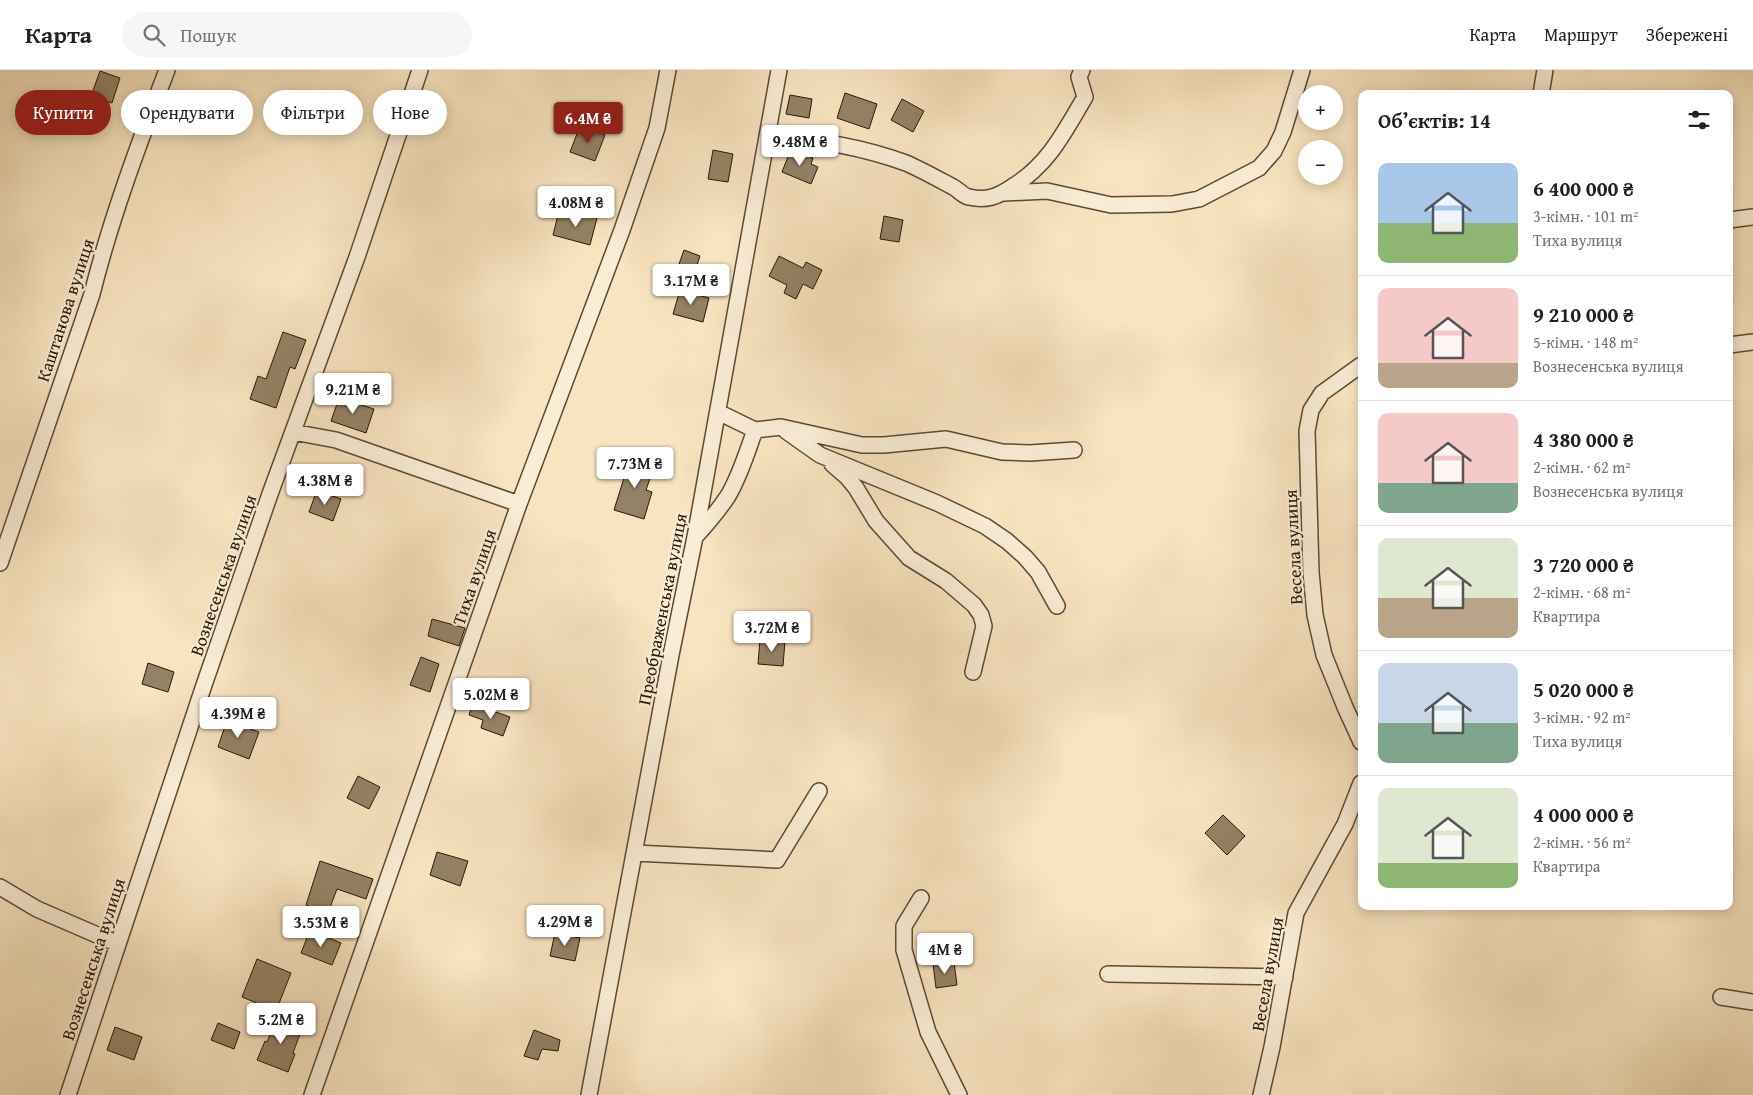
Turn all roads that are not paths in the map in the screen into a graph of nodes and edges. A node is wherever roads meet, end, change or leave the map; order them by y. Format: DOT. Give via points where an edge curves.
graph roads {
  1 [pos="167,70"];
  2 [pos="420,70"];
  3 [pos="668,70"];
  4 [pos="779,70"];
  5 [pos="1082,70"];
  6 [pos="1302,70"];
  7 [pos="1544,70"];
  8 [pos="1542,90"];
  9 [pos="768,136"];
  10 [pos="1004,192"];
  11 [pos="1753,217"];
  12 [pos="1733,220"];
  13 [pos="1753,342"];
  14 [pos="1733,344"];
  15 [pos="1358,367"];
  16 [pos="718,412"];
  17 [pos="781,427"];
  18 [pos="755,430"];
  19 [pos="292,432"];
  20 [pos="1074,450"];
  21 [pos="820,455"];
  22 [pos="519,504"];
  23 [pos="696,537"];
  24 [pos="0,563"];
  25 [pos="1057,606"];
  26 [pos="973,672"];
  27 [pos="1358,736"];
  28 [pos="819,791"];
  29 [pos="1358,791"];
  30 [pos="635,853"];
  31 [pos="0,887"];
  32 [pos="922,898"];
  33 [pos="118,944"];
  34 [pos="1108,974"];
  35 [pos="1286,977"];
  36 [pos="1721,997"];
  37 [pos="1753,1002"];
  38 [pos="68,1095"];
  39 [pos="312,1095"];
  40 [pos="589,1095"];
  41 [pos="959,1095"];
  42 [pos="1261,1095"];
  1 -- 24 [label="street, Каштанова вулиця" via="127,180 92,294"];
  2 -- 19 [label="street, Вознесенська вулиця" via="357,257"];
  3 -- 22 [label="street, Тиха вулиця" via="657,128 575,360"];
  4 -- 9 [label="street, Преображенська вулиця"];
  5 -- 10 [label="street" via="1079,77 1085,97 1064,133 1027,178"];
  6 -- 10 [label="street" via="1274,151 1259,168 1199,199 1172,204 1111,205 1047,191"];
  7 -- 8 [label="street"];
  9 -- 10 [label="street" via="800,138 897,161 967,197 985,200"];
  9 -- 16 [label="street, Преображенська вулиця"];
  11 -- 12 [label="street"];
  13 -- 14 [label="street"];
  15 -- 27 [label="street, Весела вулиця" via="1322,393 1311,410 1307,431 1315,615 1324,655"];
  16 -- 18 [label="street"];
  16 -- 23 [label="street, Преображенська вулиця"];
  17 -- 18 [label="street"];
  17 -- 20 [label="street" via="862,445 946,439 1002,452"];
  17 -- 21 [label="street"];
  18 -- 23 [label="street" via="728,496"];
  19 -- 22 [label="street" via="336,440"];
  19 -- 33 [label="street, Вознесенська вулиця"];
  21 -- 25 [label="street" via="985,526 1025,557 1038,572"];
  21 -- 26 [label="street" via="847,476 876,521 909,558 946,581 974,605 984,626"];
  22 -- 39 [label="street, Тиха вулиця"];
  23 -- 30 [label="street, Преображенська вулиця"];
  28 -- 30 [label="street" via="777,860"];
  29 -- 35 [label="street, Весела вулиця" via="1345,824 1296,913"];
  30 -- 40 [label="street, Преображенська вулиця"];
  31 -- 33 [label="street" via="37,909"];
  32 -- 41 [label="street" via="904,926 904,950 928,1032"];
  33 -- 38 [label="street, Вознесенська вулиця"];
  34 -- 35 [label="street"];
  35 -- 42 [label="street, Весела вулиця"];
  36 -- 37 [label="street"];
}
